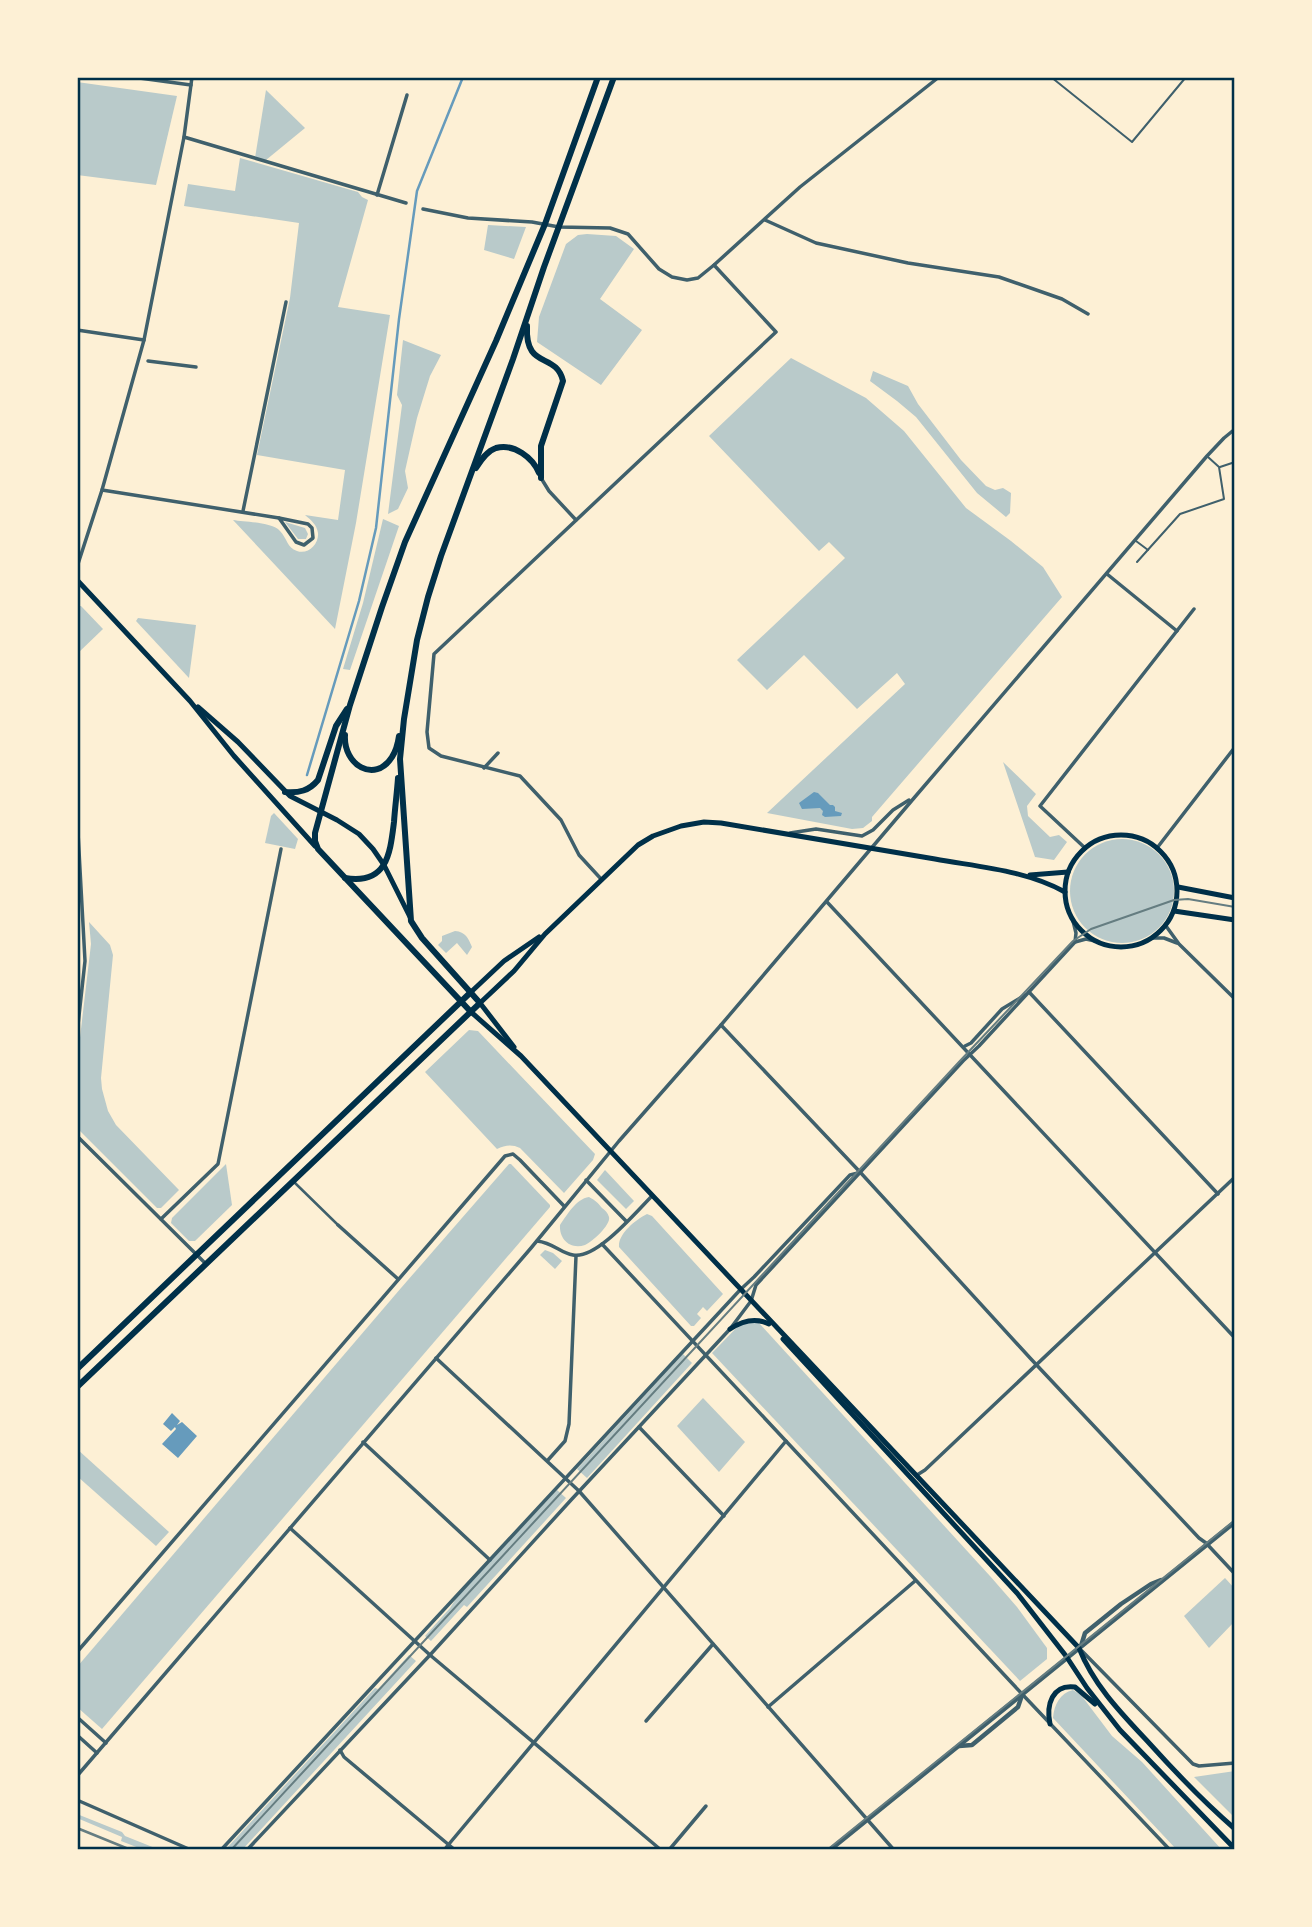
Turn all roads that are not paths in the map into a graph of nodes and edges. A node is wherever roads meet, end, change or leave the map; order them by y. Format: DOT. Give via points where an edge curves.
graph roads {
  1 [pos="132,77"];
  2 [pos="192,77"];
  3 [pos="598,77"];
  4 [pos="614,77"];
  5 [pos="939,77"];
  6 [pos="1051,77"];
  7 [pos="1186,77"];
  8 [pos="191,85"];
  9 [pos="407,95"];
  10 [pos="184,138"];
  11 [pos="377,195"];
  12 [pos="406,203"];
  13 [pos="423,209"];
  14 [pos="765,220"];
  15 [pos="545,224"];
  16 [pos="559,227"];
  17 [pos="714,265"];
  18 [pos="286,302"];
  19 [pos="1088,314"];
  20 [pos="527,319"];
  21 [pos="77,330"];
  22 [pos="144,340"];
  23 [pos="148,361"];
  24 [pos="196,367"];
  25 [pos="1235,429"];
  26 [pos="1207,457"];
  27 [pos="1235,462"];
  28 [pos="1219,467"];
  29 [pos="541,478"];
  30 [pos="466,485"];
  31 [pos="102,490"];
  32 [pos="243,511"];
  33 [pos="279,518"];
  34 [pos="576,520"];
  35 [pos="1136,540"];
  36 [pos="1148,550"];
  37 [pos="1137,562"];
  38 [pos="77,567"];
  39 [pos="1107,574"];
  40 [pos="77,580"];
  41 [pos="1194,609"];
  42 [pos="1177,631"];
  43 [pos="190,701"];
  44 [pos="350,705"];
  45 [pos="404,719"];
  46 [pos="345,722"];
  47 [pos="1235,747"];
  48 [pos="498,753"];
  49 [pos="400,759"];
  50 [pos="484,768"];
  51 [pos="285,792"];
  52 [pos="914,797"];
  53 [pos="321,812"];
  54 [pos="77,814"];
  55 [pos="77,829"];
  56 [pos="785,834"];
  57 [pos="871,848"];
  58 [pos="1085,848"];
  59 [pos="1157,848"];
  60 [pos="281,849"];
  61 [pos="318,849"];
  62 [pos="384,865"];
  63 [pos="1068,872"];
  64 [pos="1026,875"];
  65 [pos="345,878"];
  66 [pos="602,880"];
  67 [pos="1178,887"];
  68 [pos="1065,892"];
  69 [pos="1235,898"];
  70 [pos="827,902"];
  71 [pos="1174,911"];
  72 [pos="411,920"];
  73 [pos="1235,920"];
  74 [pos="1073,921"];
  75 [pos="1166,926"];
  76 [pos="545,934"];
  77 [pos="1153,939"];
  78 [pos="1094,941"];
  79 [pos="1074,943"];
  80 [pos="1179,944"];
  81 [pos="471,992"];
  82 [pos="1030,992"];
  83 [pos="1235,999"];
  84 [pos="461,1002"];
  85 [pos="480,1003"];
  86 [pos="471,1012"];
  87 [pos="721,1025"];
  88 [pos="77,1034"];
  89 [pos="971,1043"];
  90 [pos="963,1046"];
  91 [pos="971,1054"];
  92 [pos="521,1056"];
  93 [pos="77,1136"];
  94 [pos="610,1152"];
  95 [pos="860,1172"];
  96 [pos="1235,1177"];
  97 [pos="586,1180"];
  98 [pos="294,1182"];
  99 [pos="1217,1194"];
  100 [pos="652,1196"];
  101 [pos="564,1206"];
  102 [pos="161,1219"];
  103 [pos="626,1221"];
  104 [pos="338,1225"];
  105 [pos="537,1241"];
  106 [pos="602,1244"];
  107 [pos="1155,1253"];
  108 [pos="195,1254"];
  109 [pos="576,1256"];
  110 [pos="206,1265"];
  111 [pos="398,1279"];
  112 [pos="740,1290"];
  113 [pos="751,1301"];
  114 [pos="759,1309"];
  115 [pos="769,1324"];
  116 [pos="730,1329"];
  117 [pos="1235,1338"];
  118 [pos="693,1340"];
  119 [pos="706,1355"];
  120 [pos="436,1358"];
  121 [pos="1036,1365"];
  122 [pos="77,1369"];
  123 [pos="77,1387"];
  124 [pos="639,1427"];
  125 [pos="786,1441"];
  126 [pos="363,1442"];
  127 [pos="548,1460"];
  128 [pos="917,1475"];
  129 [pos="565,1477"];
  130 [pos="579,1491"];
  131 [pos="724,1516"];
  132 [pos="1235,1522"];
  133 [pos="290,1528"];
  134 [pos="1208,1544"];
  135 [pos="490,1560"];
  136 [pos="1235,1574"];
  137 [pos="916,1580"];
  138 [pos="663,1587"];
  139 [pos="415,1642"];
  140 [pos="713,1644"];
  141 [pos="1079,1648"];
  142 [pos="77,1652"];
  143 [pos="430,1655"];
  144 [pos="1067,1658"];
  145 [pos="1022,1694"];
  146 [pos="768,1707"];
  147 [pos="77,1717"];
  148 [pos="646,1721"];
  149 [pos="1050,1724"];
  150 [pos="1120,1730"];
  151 [pos="77,1735"];
  152 [pos="106,1743"];
  153 [pos="534,1743"];
  154 [pos="340,1750"];
  155 [pos="97,1753"];
  156 [pos="1235,1763"];
  157 [pos="77,1776"];
  158 [pos="77,1800"];
  159 [pos="706,1806"];
  160 [pos="867,1820"];
  161 [pos="1235,1829"];
  162 [pos="449,1844"];
  163 [pos="1235,1849"];
  164 [pos="191,1850"];
  165 [pos="220,1850"];
  166 [pos="247,1850"];
  167 [pos="444,1850"];
  168 [pos="455,1850"];
  169 [pos="660,1850"];
  170 [pos="669,1850"];
  171 [pos="830,1850"];
  172 [pos="894,1850"];
  173 [pos="1170,1850"];
  1 -- 8 [label="street"];
  2 -- 8 [label="street"];
  3 -- 15 [label="main road"];
  4 -- 16 [label="main road"];
  5 -- 14 [label="street"];
  6 -- 7 [label="lane" via="1132,142"];
  8 -- 10 [label="street"];
  9 -- 11 [label="street"];
  10 -- 11 [label="street"];
  10 -- 22 [label="street"];
  11 -- 12 [label="street"];
  13 -- 15 [label="street"];
  14 -- 17 [label="street"];
  14 -- 19 [label="street" via="816,243 999,277 1062,299"];
  15 -- 16 [label="street"];
  15 -- 44 [label="main road" via="405,542"];
  16 -- 17 [label="street" via="624,232 672,277 698,278"];
  16 -- 20 [label="main road"];
  17 -- 34 [label="street" via="776,332"];
  18 -- 32 [label="street"];
  20 -- 29 [label="main road" via="526,340 531,351 558,368 563,381 541,446"];
  20 -- 30 [label="main road"];
  21 -- 22 [label="street"];
  22 -- 31 [label="street"];
  23 -- 24 [label="street"];
  25 -- 26 [label="street"];
  26 -- 28 [label="lane"];
  26 -- 35 [label="street"];
  27 -- 28 [label="lane"];
  28 -- 36 [label="lane" via="1224,499 1180,514"];
  29 -- 30 [label="main road" via="536,464 525,454 499,447 486,455"];
  29 -- 34 [label="street"];
  30 -- 45 [label="main road" via="428,597"];
  31 -- 32 [label="street"];
  31 -- 38 [label="street"];
  32 -- 33 [label="street"];
  33 -- 33 [label="street" via="296,542 304,545 313,538 308,524"];
  34 -- 50 [label="street" via="434,654 427,743 440,756"];
  35 -- 36 [label="lane"];
  35 -- 39 [label="street"];
  36 -- 37 [label="lane"];
  39 -- 42 [label="street"];
  39 -- 52 [label="street"];
  40 -- 43 [label="main road"];
  41 -- 42 [label="street"];
  42 -- 58 [label="street" via="1040,806"];
  43 -- 51 [label="main road" via="233,737"];
  43 -- 61 [label="main road"];
  44 -- 46 [label="main road"];
  44 -- 51 [label="main road" via="336,726 318,780 302,792"];
  45 -- 46 [label="main road" via="393,757 373,769 358,766 348,756"];
  45 -- 49 [label="main road"];
  46 -- 53 [label="main road"];
  47 -- 59 [label="street"];
  48 -- 50 [label="street"];
  49 -- 62 [label="main road" via="391,848"];
  49 -- 72 [label="main road"];
  50 -- 66 [label="street" via="515,774 525,781 561,820 579,855"];
  51 -- 53 [label="main road"];
  52 -- 56 [label="street" via="862,836 816,829"];
  52 -- 57 [label="street"];
  53 -- 61 [label="main road" via="315,833"];
  53 -- 62 [label="main road" via="359,834"];
  54 -- 55 [label="street"];
  55 -- 88 [label="street" via="85,961"];
  56 -- 57 [label="main road"];
  56 -- 66 [label="main road" via="715,822 686,824 643,842"];
  57 -- 64 [label="main road"];
  57 -- 70 [label="street"];
  58 -- 59 [label="main road" via="1103,838 1124,835 1144,839"];
  58 -- 63 [label="main road"];
  59 -- 67 [label="main road" via="1173,869"];
  60 -- 102 [label="street" via="218,1164"];
  61 -- 65 [label="main road"];
  62 -- 65 [label="main road" via="369,877"];
  62 -- 72 [label="main road"];
  63 -- 64 [label="main road"];
  63 -- 68 [label="main road"];
  64 -- 68 [label="main road"];
  65 -- 84 [label="main road"];
  66 -- 76 [label="main road"];
  67 -- 69 [label="main road"];
  67 -- 71 [label="main road"];
  68 -- 74 [label="main road"];
  70 -- 87 [label="street"];
  70 -- 90 [label="street"];
  71 -- 73 [label="main road"];
  71 -- 75 [label="main road"];
  72 -- 81 [label="main road"];
  74 -- 78 [label="main road"];
  74 -- 79 [label="street"];
  75 -- 77 [label="main road"];
  75 -- 80 [label="street"];
  76 -- 81 [label="main road" via="504,961"];
  76 -- 85 [label="main road"];
  77 -- 78 [label="main road" via="1118,948"];
  77 -- 80 [label="street"];
  78 -- 79 [label="street"];
  79 -- 82 [label="street"];
  80 -- 83 [label="street"];
  81 -- 84 [label="main road"];
  81 -- 85 [label="main road"];
  82 -- 89 [label="street" via="1008,1004"];
  82 -- 91 [label="street"];
  82 -- 99 [label="street"];
  84 -- 86 [label="main road"];
  84 -- 108 [label="main road"];
  85 -- 86 [label="main road"];
  85 -- 92 [label="main road"];
  86 -- 92 [label="main road"];
  86 -- 98 [label="main road"];
  87 -- 94 [label="street"];
  87 -- 95 [label="street"];
  89 -- 90 [label="street"];
  89 -- 91 [label="street"];
  90 -- 91 [label="street"];
  91 -- 95 [label="street"];
  91 -- 107 [label="street"];
  92 -- 94 [label="main road"];
  93 -- 102 [label="street"];
  94 -- 97 [label="street"];
  94 -- 100 [label="main road"];
  95 -- 112 [label="street" via="850,1175"];
  95 -- 113 [label="street" via="756,1285"];
  95 -- 121 [label="street"];
  96 -- 99 [label="street"];
  97 -- 101 [label="street"];
  97 -- 103 [label="street"];
  98 -- 104 [label="street"];
  98 -- 110 [label="main road"];
  99 -- 107 [label="street"];
  100 -- 103 [label="street"];
  100 -- 112 [label="main road"];
  101 -- 105 [label="street"];
  101 -- 111 [label="street" via="509,1154"];
  102 -- 108 [label="street"];
  103 -- 106 [label="street"];
  104 -- 111 [label="street"];
  105 -- 109 [label="street"];
  105 -- 120 [label="street"];
  106 -- 109 [label="street"];
  106 -- 118 [label="street"];
  107 -- 117 [label="street"];
  107 -- 121 [label="street"];
  108 -- 110 [label="street"];
  108 -- 122 [label="main road"];
  109 -- 127 [label="street" via="569,1424 565,1441"];
  110 -- 123 [label="main road"];
  111 -- 142 [label="street"];
  112 -- 113 [label="main road"];
  112 -- 118 [label="street"];
  113 -- 114 [label="main road"];
  113 -- 116 [label="street"];
  114 -- 115 [label="main road"];
  114 -- 128 [label="main road"];
  115 -- 116 [label="main road" via="754,1320"];
  115 -- 144 [label="main road" via="1017,1593"];
  116 -- 119 [label="street"];
  118 -- 119 [label="street"];
  118 -- 129 [label="street"];
  119 -- 124 [label="street"];
  119 -- 125 [label="street"];
  120 -- 126 [label="street"];
  120 -- 127 [label="street"];
  121 -- 128 [label="street"];
  121 -- 134 [label="street"];
  124 -- 130 [label="street"];
  124 -- 131 [label="street"];
  125 -- 131 [label="street"];
  125 -- 137 [label="street"];
  126 -- 133 [label="street"];
  126 -- 135 [label="street"];
  127 -- 129 [label="street"];
  128 -- 141 [label="main road"];
  129 -- 130 [label="street"];
  129 -- 135 [label="street"];
  130 -- 138 [label="street"];
  130 -- 143 [label="street"];
  131 -- 138 [label="street"];
  132 -- 134 [label="street"];
  133 -- 139 [label="street"];
  133 -- 152 [label="street"];
  134 -- 136 [label="street"];
  134 -- 141 [label="street" via="1083,1634"];
  135 -- 139 [label="street"];
  137 -- 145 [label="street"];
  137 -- 146 [label="street"];
  138 -- 140 [label="street"];
  138 -- 153 [label="street"];
  139 -- 143 [label="street"];
  139 -- 165 [label="street"];
  140 -- 146 [label="street"];
  140 -- 148 [label="street"];
  141 -- 144 [label="street"];
  141 -- 156 [label="street" via="1191,1762 1199,1766"];
  141 -- 161 [label="main road" via="1110,1701"];
  143 -- 153 [label="street"];
  143 -- 154 [label="street"];
  144 -- 145 [label="street"];
  144 -- 150 [label="main road"];
  145 -- 149 [label="street"];
  145 -- 160 [label="street"];
  146 -- 160 [label="street"];
  147 -- 152 [label="street"];
  149 -- 150 [label="main road" via="1050,1701 1061,1689 1072,1686"];
  149 -- 173 [label="street"];
  150 -- 163 [label="main road"];
  151 -- 155 [label="street"];
  152 -- 155 [label="street"];
  153 -- 162 [label="street"];
  153 -- 169 [label="street"];
  154 -- 162 [label="street"];
  154 -- 166 [label="street"];
  155 -- 157 [label="street"];
  158 -- 164 [label="street"];
  159 -- 170 [label="street"];
  160 -- 171 [label="street"];
  160 -- 172 [label="street"];
  162 -- 167 [label="street"];
  162 -- 168 [label="street"];
}
